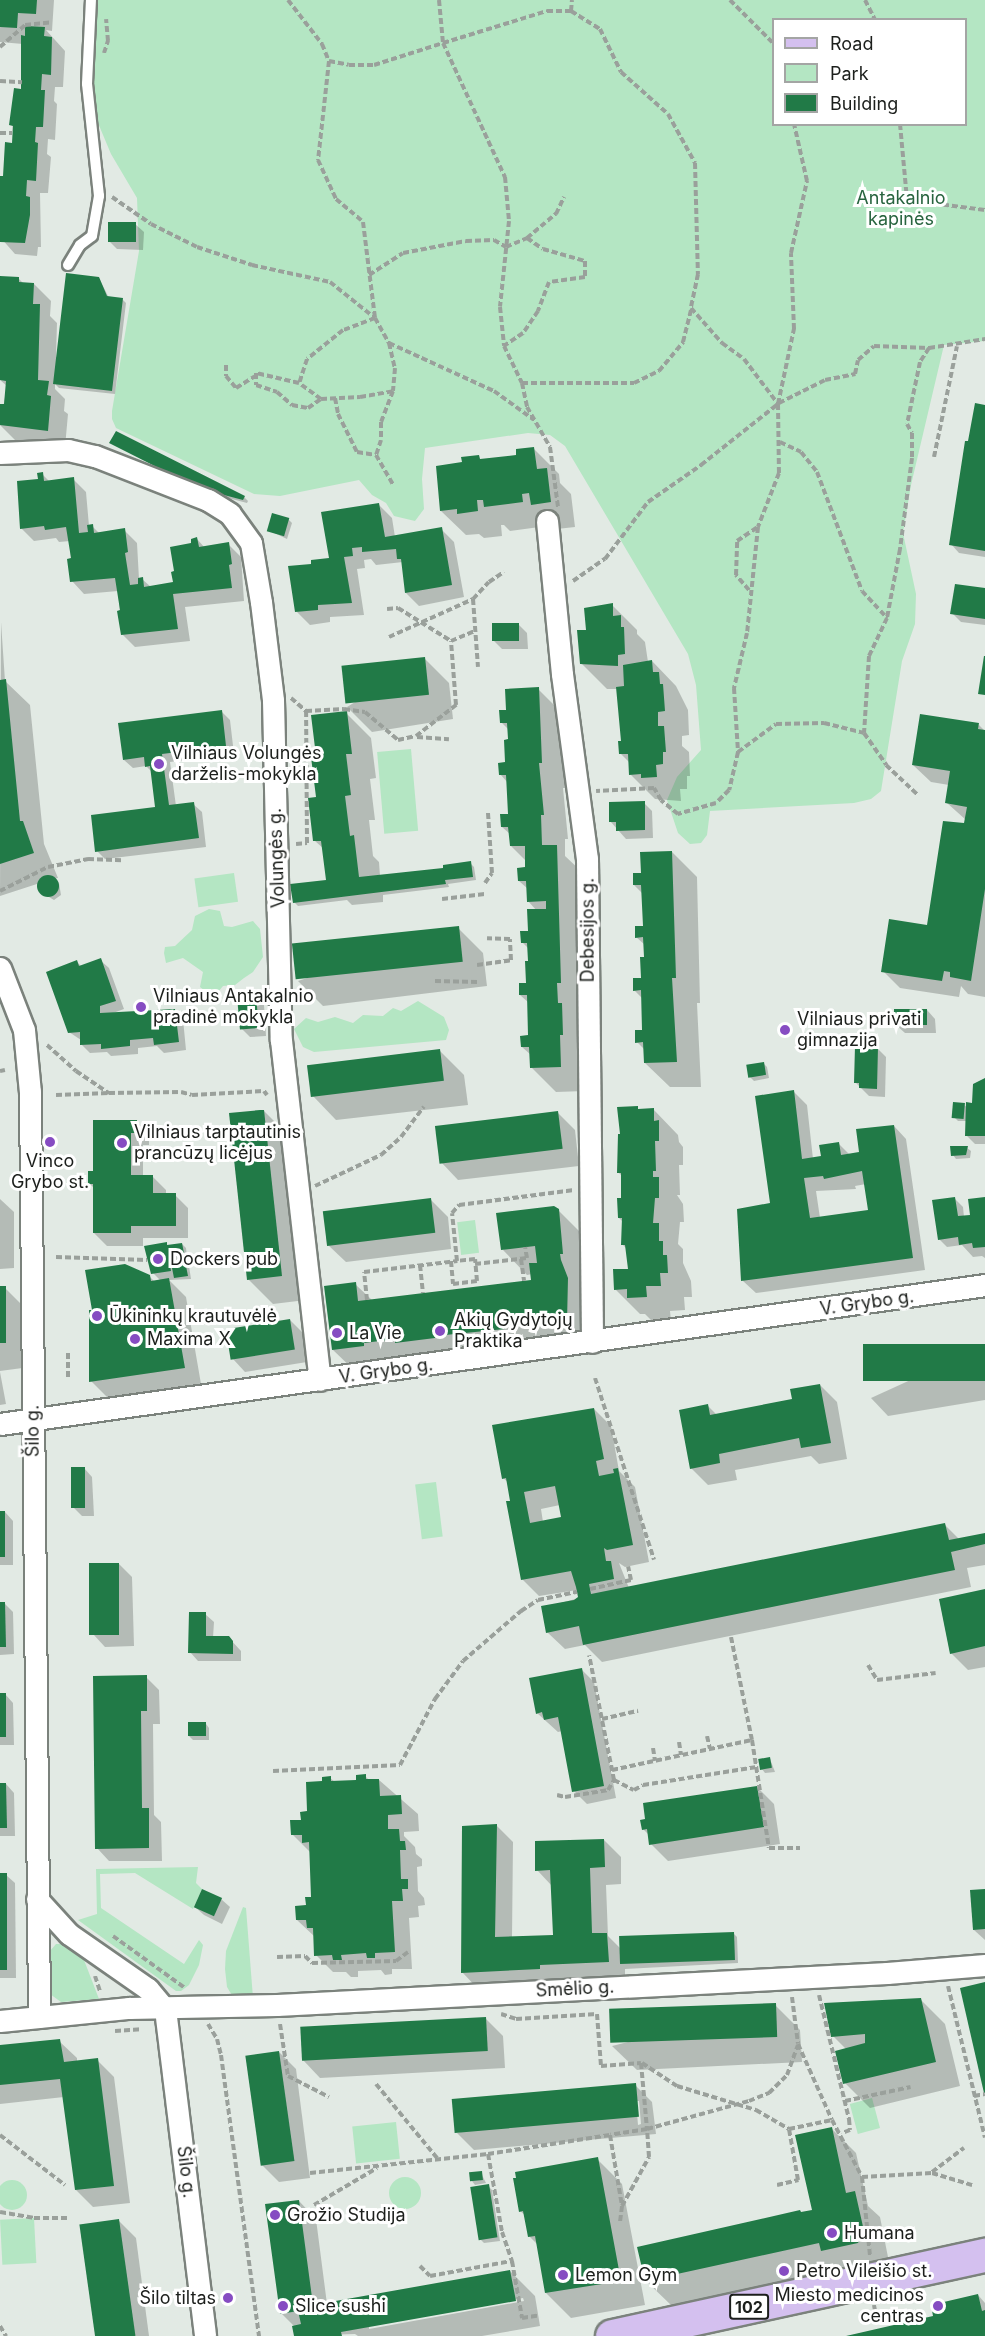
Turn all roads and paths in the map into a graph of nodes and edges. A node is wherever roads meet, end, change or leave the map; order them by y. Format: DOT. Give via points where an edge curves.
graph roads {
  1 [pos="91,0"];
  2 [pos="288,0"];
  3 [pos="439,0"];
  4 [pos="572,0"];
  5 [pos="730,0"];
  6 [pos="864,0"];
  7 [pos="571,11"];
  8 [pos="874,18"];
  9 [pos="52,22"];
  10 [pos="772,42"];
  11 [pos="443,43"];
  12 [pos="0,47"];
  13 [pos="329,61"];
  14 [pos="0,81"];
  15 [pos="22,82"];
  16 [pos="794,126"];
  17 [pos="900,126"];
  18 [pos="0,133"];
  19 [pos="12,133"];
  20 [pos="96,183"];
  21 [pos="564,197"];
  22 [pos="985,210"];
  23 [pos="528,238"];
  24 [pos="506,247"];
  25 [pos="68,265"];
  26 [pos="369,274"];
  27 [pos="692,308"];
  28 [pos="375,318"];
  29 [pos="985,339"];
  30 [pos="389,343"];
  31 [pos="504,346"];
  32 [pos="957,346"];
  33 [pos="929,348"];
  34 [pos="226,365"];
  35 [pos="255,376"];
  36 [pos="299,383"];
  37 [pos="522,383"];
  38 [pos="393,392"];
  39 [pos="335,398"];
  40 [pos="321,399"];
  41 [pos="778,404"];
  42 [pos="537,422"];
  43 [pos="780,442"];
  44 [pos="0,453"];
  45 [pos="376,455"];
  46 [pos="934,457"];
  47 [pos="393,484"];
  48 [pos="547,521"];
  49 [pos="758,527"];
  50 [pos="504,572"];
  51 [pos="750,590"];
  52 [pos="554,593"];
  53 [pos="473,598"];
  54 [pos="387,609"];
  55 [pos="887,618"];
  56 [pos="422,622"];
  57 [pos="475,632"];
  58 [pos="389,638"];
  59 [pos="451,641"];
  60 [pos="478,668"];
  61 [pos="284,691"];
  62 [pos="306,711"];
  63 [pos="864,733"];
  64 [pos="416,736"];
  65 [pos="449,739"];
  66 [pos="738,752"];
  67 [pos="578,792"];
  68 [pos="918,795"];
  69 [pos="488,812"];
  70 [pos="291,844"];
  71 [pos="122,860"];
  72 [pos="485,883"];
  73 [pos="0,891"];
  74 [pos="485,894"];
  75 [pos="442,899"];
  76 [pos="487,938"];
  77 [pos="477,965"];
  78 [pos="0,968"];
  79 [pos="435,981"];
  80 [pos="478,982"];
  81 [pos="47,1045"];
  82 [pos="110,1093"];
  83 [pos="56,1095"];
  84 [pos="268,1097"];
  85 [pos="424,1107"];
  86 [pos="590,1190"];
  87 [pos="297,1194"];
  88 [pos="525,1247"];
  89 [pos="56,1257"];
  90 [pos="521,1259"];
  91 [pos="147,1260"];
  92 [pos="457,1261"];
  93 [pos="451,1262"];
  94 [pos="475,1264"];
  95 [pos="420,1265"];
  96 [pos="477,1281"];
  97 [pos="524,1281"];
  98 [pos="985,1286"];
  99 [pos="478,1287"];
  100 [pos="423,1293"];
  101 [pos="367,1300"];
  102 [pos="592,1342"];
  103 [pos="68,1353"];
  104 [pos="596,1378"];
  105 [pos="69,1379"];
  106 [pos="320,1380"];
  107 [pos="33,1419"];
  108 [pos="0,1424"];
  109 [pos="654,1560"];
  110 [pos="628,1566"];
  111 [pos="590,1589"];
  112 [pos="577,1592"];
  113 [pos="731,1637"];
  114 [pos="589,1655"];
  115 [pos="868,1665"];
  116 [pos="936,1673"];
  117 [pos="638,1711"];
  118 [pos="602,1719"];
  119 [pos="707,1736"];
  120 [pos="752,1740"];
  121 [pos="679,1742"];
  122 [pos="652,1748"];
  123 [pos="710,1749"];
  124 [pos="681,1755"];
  125 [pos="655,1761"];
  126 [pos="756,1767"];
  127 [pos="612,1770"];
  128 [pos="273,1771"];
  129 [pos="614,1780"];
  130 [pos="557,1795"];
  131 [pos="800,1848"];
  132 [pos="37,1899"];
  133 [pos="69,1935"];
  134 [pos="113,1936"];
  135 [pos="38,1948"];
  136 [pos="408,1952"];
  137 [pos="277,1957"];
  138 [pos="985,1965"];
  139 [pos="92,1966"];
  140 [pos="943,1968"];
  141 [pos="124,1972"];
  142 [pos="814,1977"];
  143 [pos="790,1978"];
  144 [pos="595,1988"];
  145 [pos="277,2005"];
  146 [pos="129,2008"];
  147 [pos="197,2008"];
  148 [pos="106,2009"];
  149 [pos="165,2009"];
  150 [pos="39,2017"];
  151 [pos="0,2021"];
  152 [pos="798,2044"];
  153 [pos="641,2063"];
  154 [pos="376,2084"];
  155 [pos="911,2087"];
  156 [pos="985,2094"];
  157 [pos="974,2096"];
  158 [pos="329,2097"];
  159 [pos="845,2101"];
  160 [pos="735,2106"];
  161 [pos="832,2120"];
  162 [pos="647,2129"];
  163 [pos="789,2129"];
  164 [pos="841,2133"];
  165 [pos="0,2135"];
  166 [pos="610,2135"];
  167 [pos="985,2138"];
  168 [pos="964,2148"];
  169 [pos="488,2154"];
  170 [pos="437,2158"];
  171 [pos="380,2166"];
  172 [pos="310,2173"];
  173 [pos="932,2173"];
  174 [pos="862,2177"];
  175 [pos="65,2185"];
  176 [pos="777,2185"];
  177 [pos="972,2185"];
  178 [pos="314,2205"];
  179 [pos="622,2206"];
  180 [pos="0,2212"];
  181 [pos="69,2218"];
  182 [pos="620,2223"];
  183 [pos="985,2255"];
  184 [pos="512,2261"];
  185 [pos="420,2266"];
  186 [pos="869,2281"];
  187 [pos="540,2315"];
  188 [pos="0,2326"];
  189 [pos="6,2336"];
  190 [pos="205,2336"];
  191 [pos="259,2336"];
  192 [pos="612,2336"];
  1 -- 20 [label="lane" via="87,84"];
  2 -- 13 [label="path" via="322,44"];
  3 -- 11 [label="path"];
  4 -- 7 [label="path"];
  5 -- 10 [label="path"];
  6 -- 8 [label="path"];
  7 -- 11 [label="path" via="547,11"];
  7 -- 27 [label="path" via="600,29 621,72 668,114 695,163 698,274"];
  9 -- 12 [label="path" via="25,25"];
  11 -- 13 [label="path" via="374,64"];
  11 -- 24 [label="path" via="505,177 509,221"];
  13 -- 26 [label="path" via="318,160 336,199 363,222"];
  14 -- 15 [label="path"];
  16 -- 41 [label="path" via="807,181 791,253 794,329"];
  17 -- 22 [label="path" via="907,200"];
  18 -- 19 [label="path"];
  20 -- 25 [label="lane" via="99,196 92,236"];
  20 -- 28 [label="path" via="151,224 197,247 252,265 330,282"];
  21 -- 23 [label="path" via="556,214"];
  23 -- 24 [label="path"];
  23 -- 31 [label="path" via="543,249 585,261 585,277 549,282 538,311 523,333"];
  24 -- 26 [label="path" via="494,240 445,245 403,254"];
  24 -- 31 [label="path" via="500,308"];
  26 -- 28 [label="path"];
  27 -- 37 [label="path" via="683,342 659,372 634,383"];
  27 -- 41 [label="path" via="722,344 744,358"];
  28 -- 30 [label="path"];
  28 -- 36 [label="path" via="343,330 307,359"];
  29 -- 32 [label="path"];
  30 -- 38 [label="path" via="395,368"];
  30 -- 42 [label="path" via="494,391"];
  31 -- 37 [label="path"];
  32 -- 33 [label="path"];
  32 -- 46 [label="path"];
  33 -- 41 [label="path" via="874,346 858,360 855,374 825,380"];
  33 -- 55 [label="path" via="920,362 907,424 912,433 912,458"];
  34 -- 35 [label="path" via="226,376 236,387"];
  35 -- 36 [label="path" via="256,373"];
  35 -- 40 [label="path" via="256,385 277,392 292,405 308,408"];
  36 -- 40 [label="path"];
  37 -- 42 [label="path" via="527,407"];
  38 -- 39 [label="path"];
  38 -- 45 [label="path" via="381,422"];
  39 -- 40 [label="path"];
  39 -- 45 [label="path" via="338,414 357,452"];
  41 -- 43 [label="path"];
  41 -- 52 [label="path" via="648,502 605,559"];
  42 -- 48 [label="path" via="550,447 558,497 557,512"];
  43 -- 49 [label="path" via="778,473"];
  43 -- 55 [label="path" via="801,452 817,472 862,591"];
  44 -- 87 [label="street, Volungės g." via="68,450 95,456 208,500 230,514 251,543 273,700 282,1040"];
  45 -- 47 [label="path"];
  48 -- 52 [label="street, Debesijos g."];
  49 -- 51 [label="path"];
  49 -- 51 [label="path" via="737,541 735,556 736,575"];
  50 -- 53 [label="path"];
  51 -- 66 [label="path" via="747,633 734,688"];
  52 -- 67 [label="street, Debesijos g."];
  53 -- 56 [label="path"];
  53 -- 57 [label="path"];
  54 -- 56 [label="path" via="398,608"];
  55 -- 63 [label="path" via="869,656"];
  56 -- 58 [label="path"];
  56 -- 59 [label="path"];
  57 -- 59 [label="path"];
  57 -- 60 [label="path"];
  59 -- 64 [label="path" via="456,705"];
  61 -- 62 [label="path"];
  62 -- 64 [label="path" via="365,712 398,740"];
  62 -- 70 [label="path" via="307,843"];
  63 -- 66 [label="path" via="825,723 776,724"];
  63 -- 68 [label="path" via="886,765"];
  64 -- 65 [label="path"];
  66 -- 67 [label="path" via="729,790 716,802 678,814 654,788"];
  67 -- 86 [label="street, Debesijos g." via="587,859"];
  69 -- 72 [label="path" via="492,873"];
  71 -- 73 [label="path" via="88,859 48,867"];
  74 -- 75 [label="path"];
  76 -- 77 [label="path" via="510,939 511,960"];
  78 -- 107 [label="street, Šilo g." via="24,1030 29,1061"];
  79 -- 80 [label="path"];
  81 -- 82 [label="path" via="76,1071"];
  82 -- 83 [label="path"];
  82 -- 84 [label="path" via="192,1095 264,1091"];
  85 -- 87 [label="path" via="381,1155"];
  86 -- 92 [label="path" via="553,1191 459,1205 452,1213"];
  86 -- 102 [label="street, Debesijos g."];
  87 -- 106 [label="street, Volungės g."];
  88 -- 90 [label="path" via="527,1258"];
  89 -- 91 [label="path"];
  90 -- 94 [label="path"];
  90 -- 97 [label="path"];
  92 -- 93 [label="path"];
  92 -- 94 [label="path" via="474,1259"];
  93 -- 95 [label="path"];
  93 -- 96 [label="path" via="453,1284"];
  94 -- 96 [label="path"];
  95 -- 100 [label="path"];
  95 -- 101 [label="path" via="364,1272"];
  96 -- 99 [label="path"];
  98 -- 102 [label="street, V. Grybo g."];
  102 -- 106 [label="street, V. Grybo g."];
  103 -- 105 [label="path"];
  104 -- 109 [label="path"];
  106 -- 107 [label="street, V. Grybo g."];
  107 -- 108 [label="street, V. Grybo g."];
  107 -- 132 [label="street, Šilo g."];
  110 -- 111 [label="path" via="631,1580"];
  112 -- 128 [label="path" via="538,1600 463,1661 435,1699 400,1765"];
  113 -- 120 [label="path"];
  114 -- 118 [label="path"];
  115 -- 116 [label="path" via="876,1680"];
  117 -- 118 [label="path"];
  118 -- 127 [label="path"];
  119 -- 123 [label="path"];
  120 -- 123 [label="path"];
  120 -- 126 [label="path"];
  121 -- 124 [label="path"];
  122 -- 125 [label="path"];
  123 -- 124 [label="path"];
  124 -- 125 [label="path"];
  125 -- 127 [label="path"];
  126 -- 129 [label="path" via="643,1785 634,1790"];
  126 -- 131 [label="path" via="769,1848"];
  127 -- 129 [label="path"];
  129 -- 130 [label="path" via="608,1790"];
  132 -- 133 [label="street"];
  132 -- 135 [label="street, Šilo g."];
  133 -- 135 [label="street" via="54,1933"];
  133 -- 141 [label="street"];
  134 -- 147 [label="path" via="184,1986"];
  135 -- 150 [label="street, Šilo g."];
  136 -- 137 [label="path" via="396,1961 312,1963 305,1956"];
  138 -- 140 [label="street, Smėlio g."];
  139 -- 148 [label="path"];
  140 -- 142 [label="street, Smėlio g."];
  140 -- 157 [label="path"];
  141 -- 146 [label="street" via="131,1990"];
  141 -- 149 [label="street" via="148,1989"];
  142 -- 143 [label="street, Smėlio g."];
  142 -- 159 [label="path"];
  143 -- 144 [label="street, Smėlio g."];
  143 -- 152 [label="path"];
  144 -- 145 [label="street, Smėlio g."];
  144 -- 153 [label="path" via="601,2066"];
  145 -- 147 [label="street, Smėlio g."];
  145 -- 158 [label="path" via="288,2076"];
  146 -- 148 [label="street"];
  146 -- 149 [label="street"];
  147 -- 149 [label="street, Smėlio g."];
  147 -- 191 [label="path" via="217,2039 221,2055"];
  148 -- 150 [label="street"];
  149 -- 190 [label="street, Šilo g."];
  150 -- 151 [label="street"];
  152 -- 160 [label="path" via="788,2075 769,2093"];
  152 -- 161 [label="path"];
  153 -- 160 [label="path" via="677,2086"];
  153 -- 162 [label="path"];
  154 -- 170 [label="path"];
  155 -- 159 [label="path"];
  156 -- 157 [label="path"];
  157 -- 167 [label="path"];
  159 -- 164 [label="path" via="850,2130"];
  160 -- 162 [label="path"];
  160 -- 163 [label="path" via="756,2110"];
  161 -- 163 [label="path"];
  161 -- 164 [label="path"];
  162 -- 166 [label="path"];
  162 -- 179 [label="path" via="649,2157"];
  163 -- 176 [label="path" via="798,2180"];
  164 -- 174 [label="path"];
  165 -- 175 [label="path"];
  166 -- 169 [label="path"];
  166 -- 179 [label="path"];
  168 -- 173 [label="path"];
  169 -- 170 [label="path"];
  169 -- 184 [label="path" via="502,2232"];
  170 -- 171 [label="path"];
  171 -- 172 [label="path"];
  171 -- 178 [label="path"];
  173 -- 174 [label="path"];
  173 -- 177 [label="path"];
  174 -- 186 [label="path" via="871,2248"];
  179 -- 182 [label="path"];
  180 -- 181 [label="path" via="34,2218"];
  183 -- 186 [label="main road, 102"];
  184 -- 185 [label="path" via="430,2276"];
  184 -- 187 [label="path" via="522,2318"];
  186 -- 192 [label="main road, 102"];
  188 -- 189 [label="path"];
}
